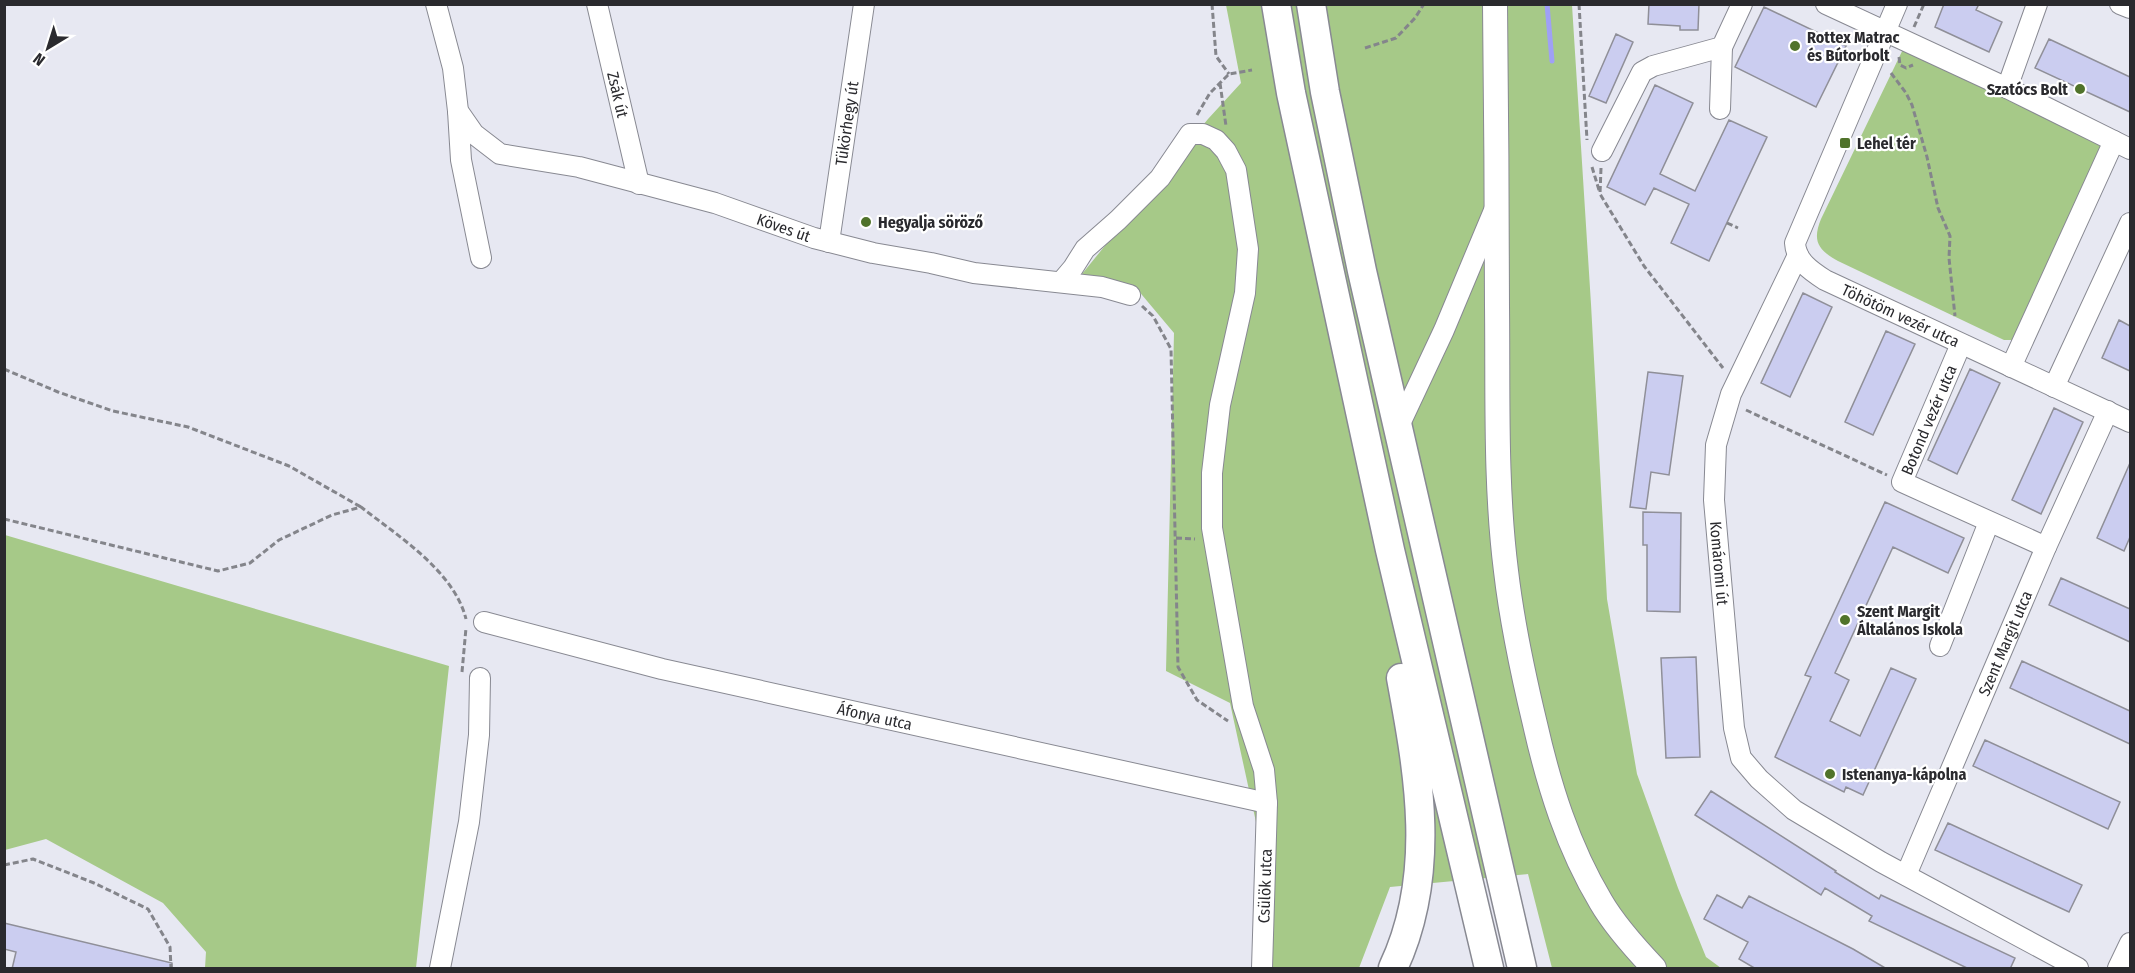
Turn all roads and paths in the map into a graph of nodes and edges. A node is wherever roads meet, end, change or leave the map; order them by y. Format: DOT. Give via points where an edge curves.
graph roads {
  1 [pos="436,4"];
  2 [pos="597,4"];
  3 [pos="864,4"];
  4 [pos="1212,4"];
  5 [pos="1276,4"];
  6 [pos="1311,4"];
  7 [pos="1425,4"];
  8 [pos="1495,4"];
  9 [pos="1579,4"];
  10 [pos="1742,4"];
  11 [pos="1826,4"];
  12 [pos="1898,4"];
  13 [pos="1924,4"];
  14 [pos="2037,4"];
  15 [pos="2120,4"];
  16 [pos="2130,8"];
  17 [pos="1887,32"];
  18 [pos="1906,41"];
  19 [pos="1722,47"];
  20 [pos="1365,48"];
  21 [pos="1842,53"];
  22 [pos="1856,60"];
  23 [pos="1252,70"];
  24 [pos="1891,73"];
  25 [pos="1229,74"];
  26 [pos="1220,83"];
  27 [pos="2007,88"];
  28 [pos="1720,109"];
  29 [pos="458,111"];
  30 [pos="1190,134"];
  31 [pos="1221,145"];
  32 [pos="2122,145"];
  33 [pos="1593,151"];
  34 [pos="639,184"];
  35 [pos="1600,194"];
  36 [pos="1497,203"];
  37 [pos="1727,223"];
  38 [pos="2130,223"];
  39 [pos="1738,228"];
  40 [pos="829,242"];
  41 [pos="1798,255"];
  42 [pos="481,258"];
  43 [pos="1062,281"];
  44 [pos="1130,295"];
  45 [pos="1955,316"];
  46 [pos="1961,344"];
  47 [pos="2011,367"];
  48 [pos="4,369"];
  49 [pos="1736,383"];
  50 [pos="2054,387"];
  51 [pos="1726,407"];
  52 [pos="2108,411"];
  53 [pos="2130,422"];
  54 [pos="1398,428"];
  55 [pos="1902,483"];
  56 [pos="361,507"];
  57 [pos="4,519"];
  58 [pos="1989,522"];
  59 [pos="1176,538"];
  60 [pos="1187,538"];
  61 [pos="2046,547"];
  62 [pos="1390,550"];
  63 [pos="475,619"];
  64 [pos="1940,646"];
  65 [pos="480,678"];
  66 [pos="1254,739"];
  67 [pos="1268,803"];
  68 [pos="4,865"];
  69 [pos="1906,875"];
  70 [pos="2130,943"];
  71 [pos="2073,967"];
  72 [pos="171,969"];
  73 [pos="440,969"];
  74 [pos="1262,969"];
  75 [pos="1393,969"];
  76 [pos="1489,969"];
  77 [pos="1522,969"];
  78 [pos="1654,969"];
  79 [pos="2118,969"];
  1 -- 29 [label="street, Köves út" via="453,68"];
  2 -- 34 [label="street, Zsák út"];
  3 -- 40 [label="street, Tükörhegy út"];
  4 -- 25 [label="path" via="1216,56"];
  5 -- 62 [label="highway" via="1293,104"];
  6 -- 54 [label="highway" via="1325,92"];
  7 -- 20 [label="path" via="1396,38"];
  8 -- 36 [label="main road"];
  9 -- 33 [label="path"];
  10 -- 19 [label="street"];
  11 -- 17 [label="street"];
  12 -- 17 [label="street, Komáromi út"];
  13 -- 18 [label="path"];
  14 -- 27 [label="street"];
  15 -- 16 [label="street"];
  17 -- 18 [label="street"];
  17 -- 41 [label="street, Komáromi út" via="1795,243"];
  18 -- 27 [label="street"];
  19 -- 28 [label="street"];
  19 -- 33 [label="street" via="1642,72"];
  21 -- 22 [label="path"];
  23 -- 25 [label="path"];
  24 -- 45 [label="path" via="1912,105 1938,208 1950,236"];
  25 -- 26 [label="path"];
  26 -- 30 [label="path" via="1210,93"];
  26 -- 31 [label="path" via="1226,132"];
  27 -- 32 [label="street"];
  29 -- 34 [label="street, Köves út" via="474,134 500,154 579,167"];
  29 -- 42 [label="street, Köves út" via="460,160"];
  30 -- 31 [label="street" via="1203,134"];
  30 -- 43 [label="street" via="1160,177 1085,249"];
  31 -- 66 [label="street, Csülök utca" via="1236,170 1248,249 1245,293 1220,405 1212,473 1212,528 1243,706"];
  32 -- 47 [label="street"];
  33 -- 35 [label="path"];
  33 -- 35 [label="path"];
  34 -- 40 [label="street, Köves út" via="715,203"];
  35 -- 49 [label="path" via="1644,266"];
  36 -- 54 [label="street"];
  36 -- 78 [label="main road" via="1501,506 1506,570 1524,677 1552,790 1575,854 1602,904"];
  37 -- 39 [label="path"];
  38 -- 50 [label="street"];
  40 -- 43 [label="street, Köves út" via="974,273"];
  41 -- 46 [label="street, Töhötöm vezér utca" via="1825,280"];
  41 -- 49 [label="street, Komáromi út"];
  43 -- 44 [label="street, Köves út"];
  44 -- 59 [label="path" via="1153,316 1172,349"];
  46 -- 47 [label="street, Töhötöm vezér utca"];
  46 -- 55 [label="street, Botond vezér utca"];
  47 -- 50 [label="street, Töhötöm vezér utca"];
  48 -- 56 [label="path" via="114,411 188,427 290,466"];
  49 -- 51 [label="street, Komáromi út"];
  50 -- 52 [label="street, Töhötöm vezér utca"];
  51 -- 55 [label="path" via="1740,406"];
  51 -- 69 [label="street, Komáromi út" via="1716,445 1713,500 1734,728 1741,758 1794,810"];
  52 -- 53 [label="street, Töhötöm vezér utca"];
  52 -- 61 [label="street, Szent Margit utca"];
  54 -- 77 [label="highway"];
  55 -- 58 [label="street, Botond vezér utca"];
  56 -- 57 [label="path" via="332,515 279,540 250,563 218,571"];
  56 -- 63 [label="path" via="423,555"];
  58 -- 61 [label="street, Botond vezér utca"];
  58 -- 64 [label="street"];
  59 -- 60 [label="path"];
  59 -- 66 [label="path" via="1178,668 1197,700"];
  61 -- 69 [label="street, Szent Margit utca"];
  62 -- 75 [label="highway" via="1392,629 1417,760 1422,822 1416,897"];
  62 -- 76 [label="highway"];
  63 -- 67 [label="street, Áfonya utca" via="662,669"];
  65 -- 73 [label="street" via="470,822"];
  66 -- 67 [label="street, Csülök utca" via="1264,770"];
  67 -- 74 [label="street, Csülök utca"];
  68 -- 72 [label="path" via="33,859 148,909 170,947"];
  69 -- 71 [label="street, Komáromi út"];
  70 -- 79 [label="street"];
}
